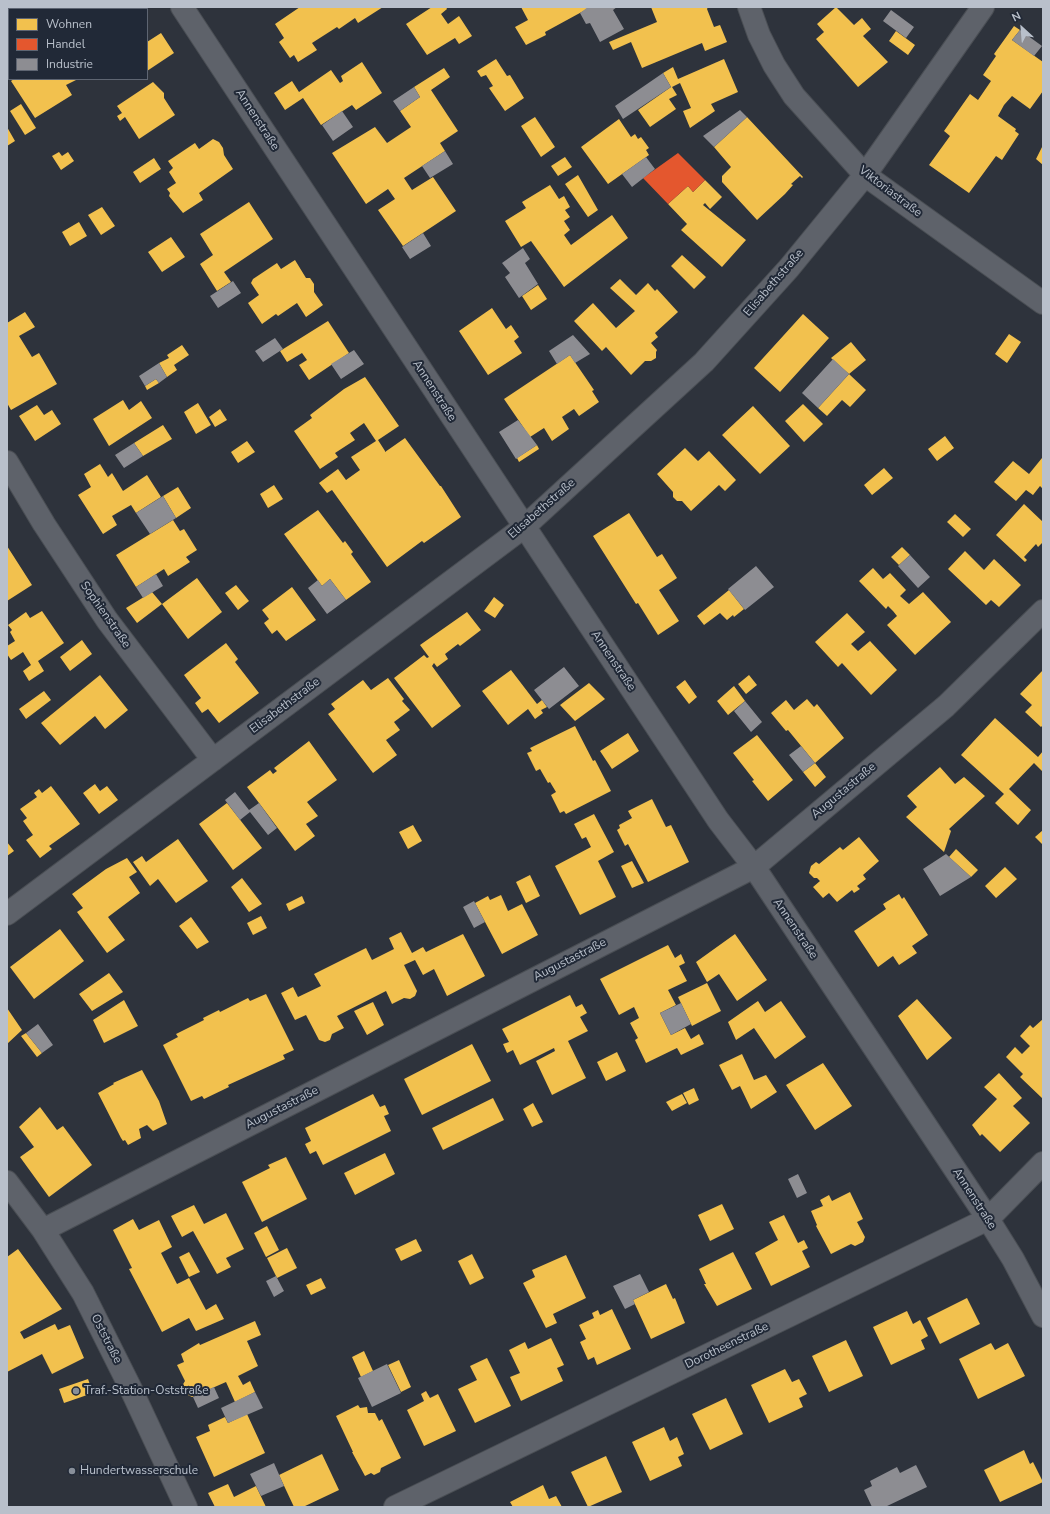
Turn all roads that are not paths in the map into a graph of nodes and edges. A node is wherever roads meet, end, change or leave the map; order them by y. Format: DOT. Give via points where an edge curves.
graph roads {
  1 [pos="182,7"];
  2 [pos="749,7"];
  3 [pos="983,7"];
  4 [pos="864,175"];
  5 [pos="1043,302"];
  6 [pos="7,462"];
  7 [pos="524,527"];
  8 [pos="1043,611"];
  9 [pos="213,760"];
  10 [pos="754,867"];
  11 [pos="7,914"];
  12 [pos="1043,1163"];
  13 [pos="7,1182"];
  14 [pos="988,1219"];
  15 [pos="42,1230"];
  16 [pos="1043,1316"];
  17 [pos="186,1507"];
  18 [pos="395,1507"];
  1 -- 7 [label="street, Annenstraße"];
  2 -- 4 [label="street, Viktoriastraße" via="758,35 794,96"];
  3 -- 4 [label="street, Elisabethstraße"];
  4 -- 5 [label="street, Viktoriastraße"];
  4 -- 7 [label="street, Elisabethstraße" via="789,268 704,362"];
  6 -- 9 [label="street, Sophienstraße" via="107,620"];
  7 -- 9 [label="street, Elisabethstraße"];
  7 -- 10 [label="street, Annenstraße" via="718,820"];
  8 -- 10 [label="street, Augustastraße" via="946,706"];
  9 -- 11 [label="street, Elisabethstraße"];
  10 -- 14 [label="street, Annenstraße"];
  10 -- 15 [label="street, Augustastraße"];
  12 -- 14 [label="street, Dorotheenstraße"];
  13 -- 15 [label="street, Oststraße"];
  14 -- 16 [label="street, Annenstraße" via="1013,1259"];
  14 -- 18 [label="street, Dorotheenstraße"];
  15 -- 17 [label="street, Oststraße" via="82,1293 130,1387"];
}
